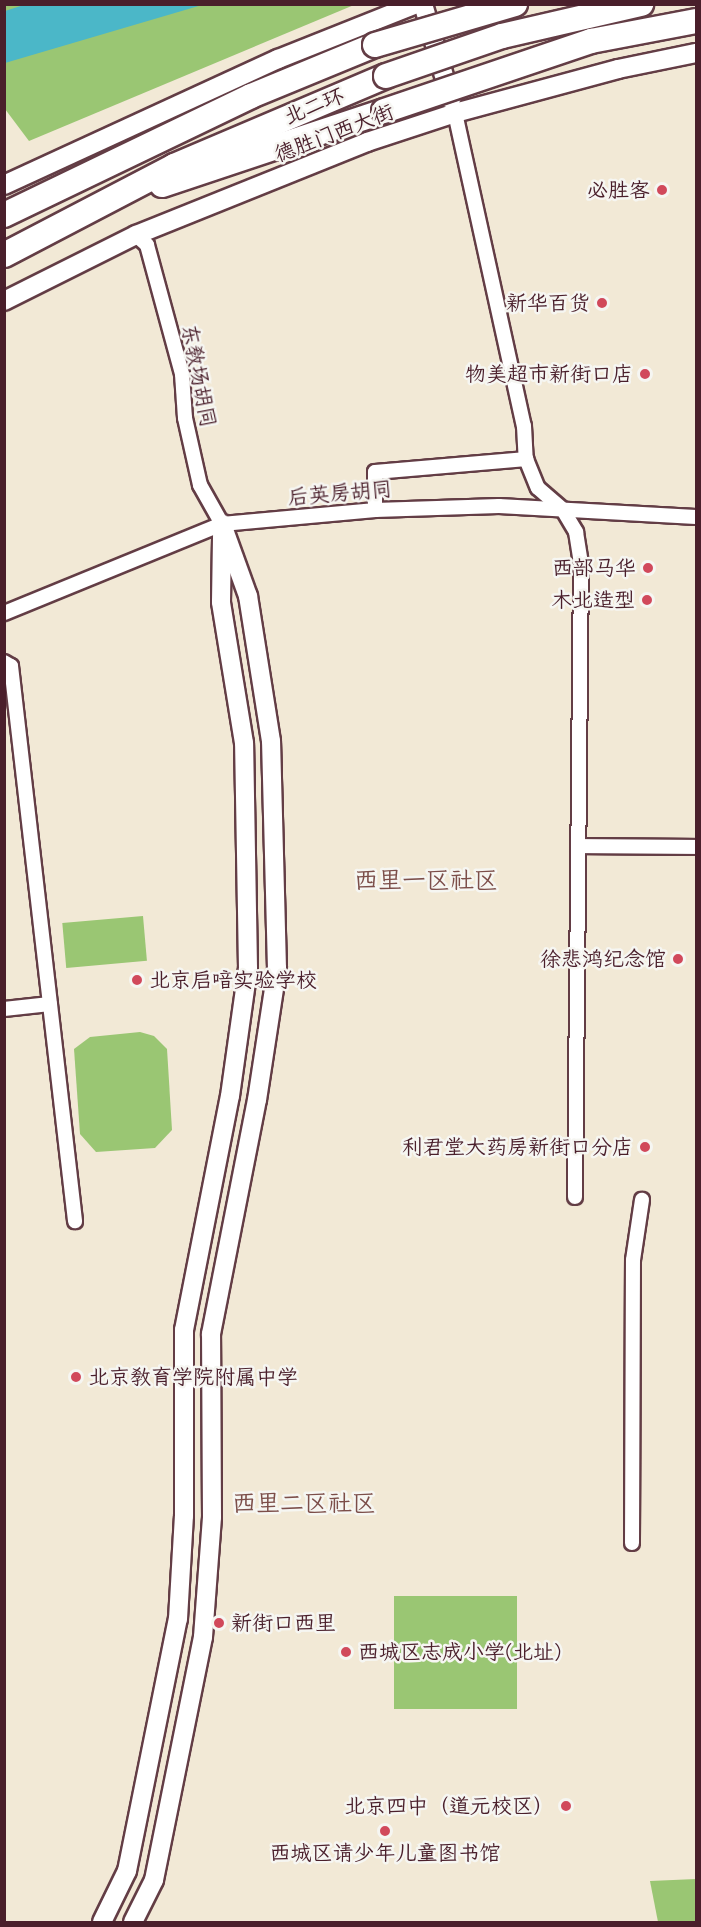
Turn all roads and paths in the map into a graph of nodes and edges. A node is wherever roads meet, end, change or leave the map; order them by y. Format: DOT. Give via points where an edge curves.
graph roads {
  1 [pos="416,4"];
  2 [pos="423,4"];
  3 [pos="515,4"];
  4 [pos="641,4"];
  5 [pos="696,21"];
  6 [pos="696,53"];
  7 [pos="455,113"];
  8 [pos="4,185"];
  9 [pos="102,201"];
  10 [pos="4,215"];
  11 [pos="136,236"];
  12 [pos="4,255"];
  13 [pos="4,301"];
  14 [pos="526,459"];
  15 [pos="375,510"];
  16 [pos="563,510"];
  17 [pos="696,517"];
  18 [pos="222,524"];
  19 [pos="4,613"];
  20 [pos="4,662"];
  21 [pos="578,846"];
  22 [pos="696,847"];
  23 [pos="50,1004"];
  24 [pos="4,1009"];
  25 [pos="575,1197"];
  26 [pos="642,1200"];
  27 [pos="75,1221"];
  28 [pos="632,1543"];
  29 [pos="102,1923"];
  30 [pos="133,1923"];
  1 -- 8 [label="street" via="278,58"];
  2 -- 7 [label="street"];
  3 -- 10 [label="highway, 北二环, bridge" via="375,45 251,96"];
  4 -- 9 [label="highway, 北二环, bridge" via="502,36 386,76 259,128"];
  5 -- 9 [label="highway, bridge" via="591,41 213,171"];
  6 -- 7 [label="street, 德胜门西大街" via="651,60"];
  7 -- 11 [label="street, 德胜门西大街" via="367,142"];
  7 -- 14 [label="street" via="525,426"];
  9 -- 12 [label="highway, 北二环"];
  11 -- 13 [label="street, 德胜门西大街"];
  11 -- 18 [label="street, 东教场胡同" via="147,245 182,374 185,418 200,485"];
  14 -- 15 [label="street" via="375,472"];
  14 -- 16 [label="street" via="538,488"];
  15 -- 16 [label="street, 后英房胡同" via="499,506"];
  15 -- 18 [label="street, 后英房胡同"];
  16 -- 17 [label="street, 后英房胡同"];
  16 -- 21 [label="street" via="576,532 581,562"];
  18 -- 19 [label="street, 后英房胡同"];
  18 -- 29 [label="street" via="222,602 244,743 248,968 230,1096 184,1330 184,1516 178,1619 128,1871"];
  18 -- 30 [label="street" via="248,596 271,741 276,969 255,1111 211,1334 212,1517 203,1637 154,1880"];
  20 -- 23 [label="street" via="11,666"];
  21 -- 22 [label="street"];
  21 -- 25 [label="street"];
  23 -- 24 [label="street"];
  23 -- 27 [label="street"];
  26 -- 28 [label="street" via="633,1260"];
}
